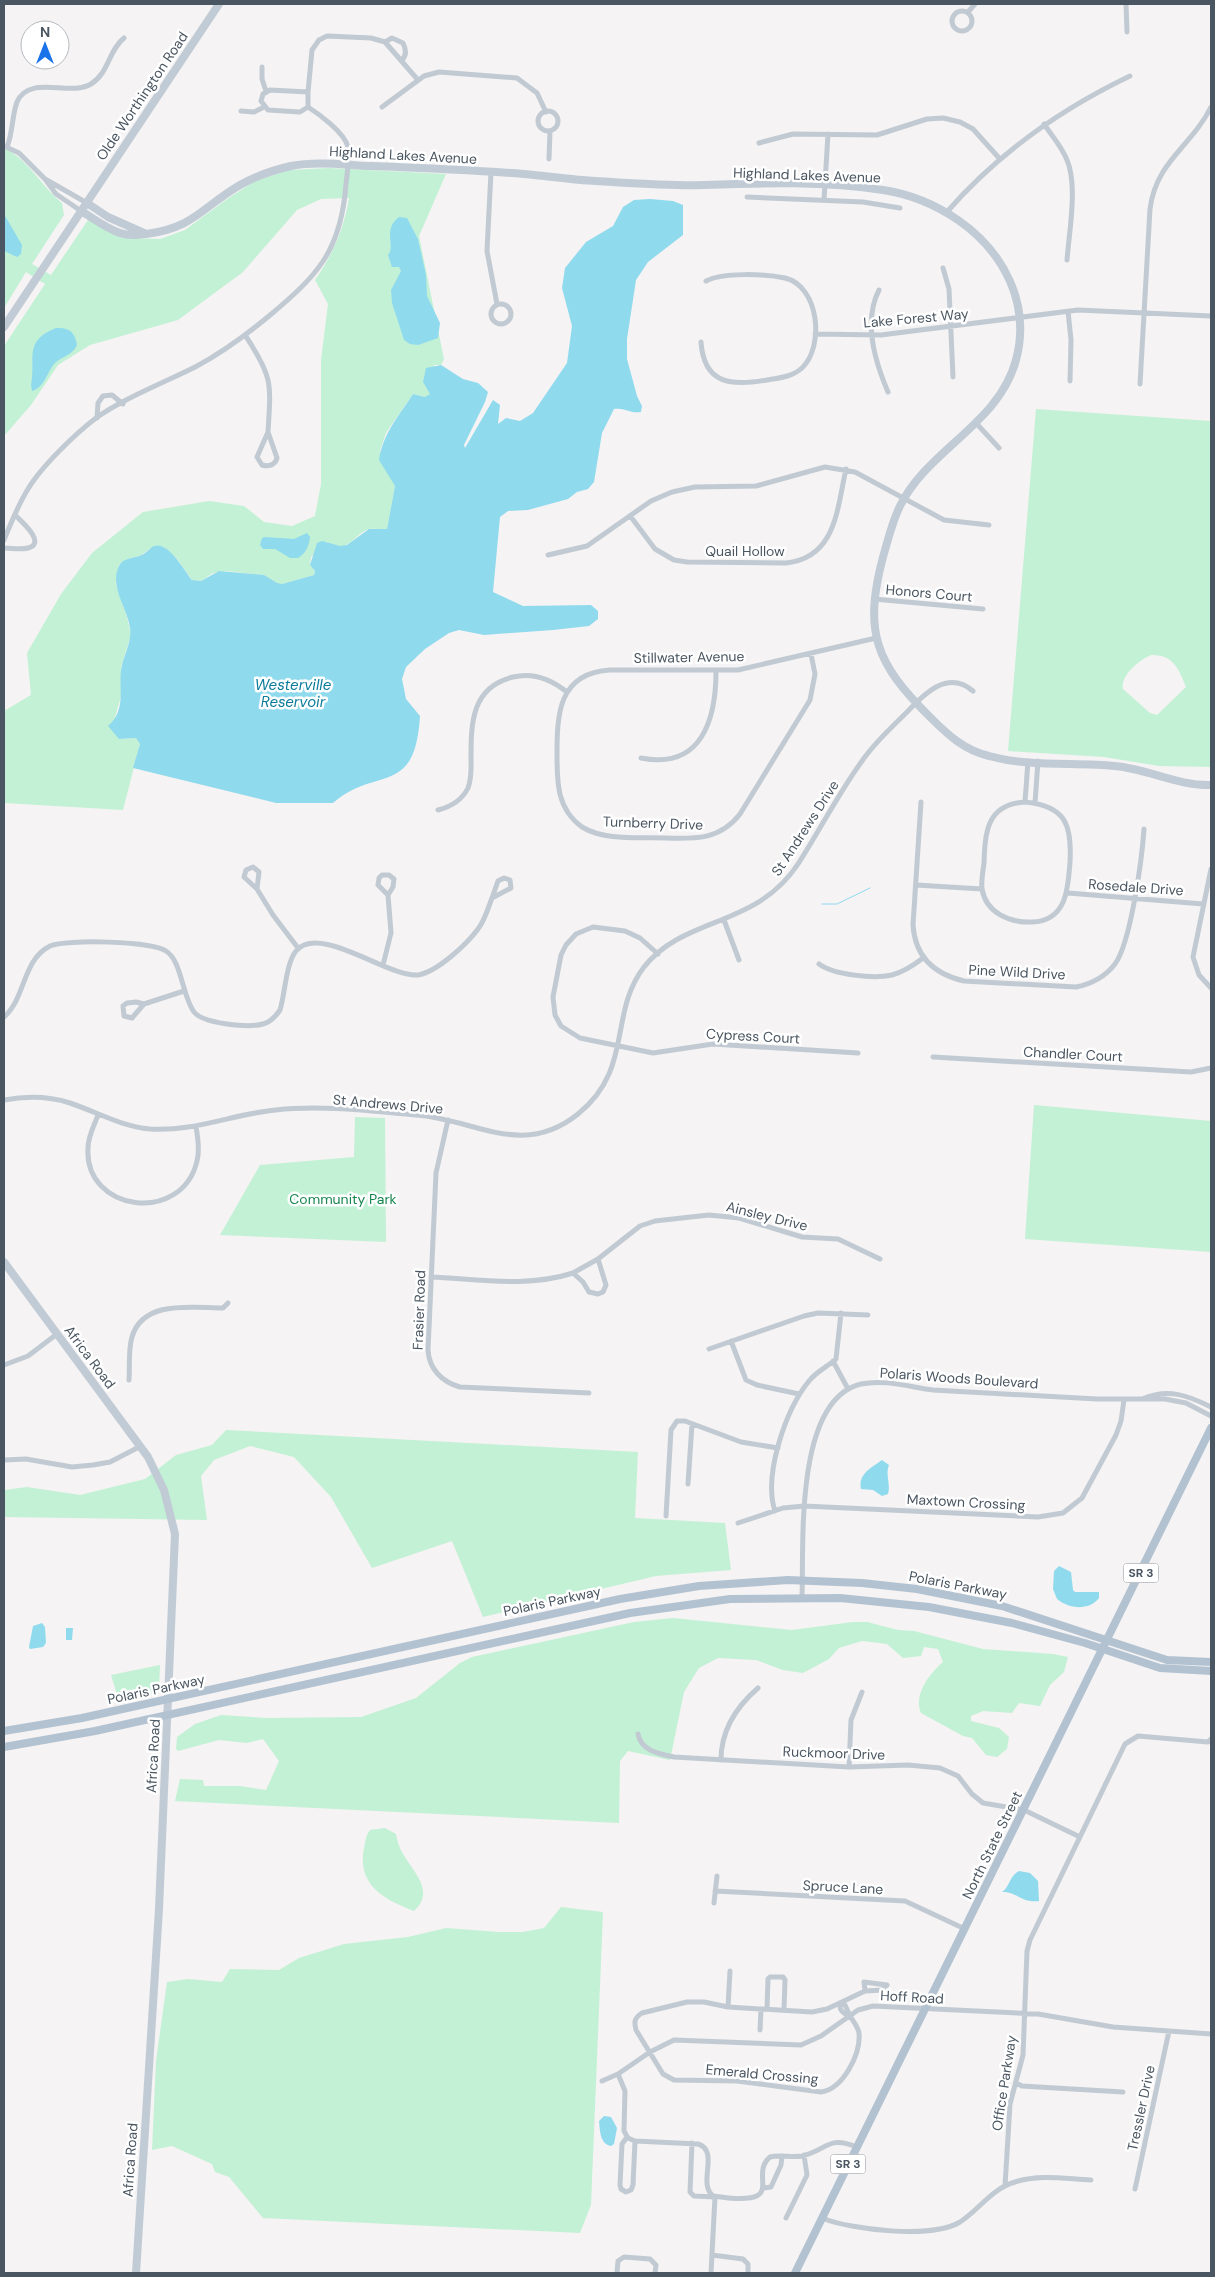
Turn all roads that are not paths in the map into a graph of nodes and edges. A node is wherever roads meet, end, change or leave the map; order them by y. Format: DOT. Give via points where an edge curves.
graph roads {
  1 [pos="219,4"];
  2 [pos="975,4"];
  3 [pos="1126,4"];
  4 [pos="968,12"];
  5 [pos="1127,32"];
  6 [pos="124,38"];
  7 [pos="385,42"];
  8 [pos="402,60"];
  9 [pos="262,67"];
  10 [pos="1130,76"];
  11 [pos="418,80"];
  12 [pos="266,91"];
  13 [pos="308,92"];
  14 [pos="264,107"];
  15 [pos="308,107"];
  16 [pos="382,107"];
  17 [pos="1211,107"];
  18 [pos="241,111"];
  19 [pos="546,112"];
  20 [pos="1044,124"];
  21 [pos="550,131"];
  22 [pos="828,134"];
  23 [pos="759,143"];
  24 [pos="5,146"];
  25 [pos="999,158"];
  26 [pos="549,159"];
  27 [pos="348,164"];
  28 [pos="491,172"];
  29 [pos="45,179"];
  30 [pos="825,186"];
  31 [pos="747,197"];
  32 [pos="824,200"];
  33 [pos="87,202"];
  34 [pos="900,208"];
  35 [pos="81,210"];
  36 [pos="946,213"];
  37 [pos="146,234"];
  38 [pos="1067,260"];
  39 [pos="943,268"];
  40 [pos="706,281"];
  41 [pos="879,290"];
  42 [pos="497,304"];
  43 [pos="1068,311"];
  44 [pos="1144,312"];
  45 [pos="1211,316"];
  46 [pos="1020,318"];
  47 [pos="952,326"];
  48 [pos="4,327"];
  49 [pos="814,334"];
  50 [pos="245,335"];
  51 [pos="873,335"];
  52 [pos="700,342"];
  53 [pos="953,378"];
  54 [pos="1070,381"];
  55 [pos="1140,384"];
  56 [pos="888,392"];
  57 [pos="123,404"];
  58 [pos="97,418"];
  59 [pos="976,422"];
  60 [pos="268,432"];
  61 [pos="998,448"];
  62 [pos="846,469"];
  63 [pos="904,499"];
  64 [pos="15,515"];
  65 [pos="630,517"];
  66 [pos="989,525"];
  67 [pos="4,540"];
  68 [pos="4,548"];
  69 [pos="548,555"];
  70 [pos="874,598"];
  71 [pos="983,609"];
  72 [pos="876,638"];
  73 [pos="811,654"];
  74 [pos="716,671"];
  75 [pos="973,691"];
  76 [pos="567,692"];
  77 [pos="915,703"];
  78 [pos="641,758"];
  79 [pos="1028,761"];
  80 [pos="1038,762"];
  81 [pos="1211,785"];
  82 [pos="921,802"];
  83 [pos="1025,802"];
  84 [pos="1035,803"];
  85 [pos="438,810"];
  86 [pos="1144,829"];
  87 [pos="1211,869"];
  88 [pos="916,885"];
  89 [pos="982,888"];
  90 [pos="258,890"];
  91 [pos="1068,893"];
  92 [pos="388,895"];
  93 [pos="492,898"];
  94 [pos="1133,898"];
  95 [pos="1204,904"];
  96 [pos="724,920"];
  97 [pos="298,948"];
  98 [pos="658,954"];
  99 [pos="923,958"];
  100 [pos="739,960"];
  101 [pos="819,964"];
  102 [pos="383,965"];
  103 [pos="1211,988"];
  104 [pos="184,991"];
  105 [pos="144,1004"];
  106 [pos="4,1017"];
  107 [pos="618,1046"];
  108 [pos="858,1053"];
  109 [pos="933,1057"];
  110 [pos="1211,1068"];
  111 [pos="4,1100"];
  112 [pos="98,1115"];
  113 [pos="448,1120"];
  114 [pos="196,1127"];
  115 [pos="598,1259"];
  116 [pos="880,1259"];
  117 [pos="4,1262"];
  118 [pos="572,1273"];
  119 [pos="431,1277"];
  120 [pos="228,1303"];
  121 [pos="841,1313"];
  122 [pos="868,1315"];
  123 [pos="57,1334"];
  124 [pos="731,1342"];
  125 [pos="709,1349"];
  126 [pos="833,1361"];
  127 [pos="4,1365"];
  128 [pos="130,1380"];
  129 [pos="848,1389"];
  130 [pos="589,1393"];
  131 [pos="799,1394"];
  132 [pos="1124,1400"];
  133 [pos="1140,1400"];
  134 [pos="1211,1407"];
  135 [pos="1211,1416"];
  136 [pos="692,1424"];
  137 [pos="1211,1428"];
  138 [pos="141,1446"];
  139 [pos="778,1448"];
  140 [pos="4,1460"];
  141 [pos="688,1484"];
  142 [pos="804,1506"];
  143 [pos="775,1511"];
  144 [pos="666,1516"];
  145 [pos="738,1523"];
  146 [pos="803,1581"];
  147 [pos="802,1597"];
  148 [pos="1107,1640"];
  149 [pos="1103,1648"];
  150 [pos="1211,1662"];
  151 [pos="1211,1666"];
  152 [pos="1192,1670"];
  153 [pos="1211,1671"];
  154 [pos="758,1688"];
  155 [pos="862,1692"];
  156 [pos="169,1699"];
  157 [pos="168,1715"];
  158 [pos="4,1731"];
  159 [pos="638,1734"];
  160 [pos="1211,1739"];
  161 [pos="4,1747"];
  162 [pos="721,1760"];
  163 [pos="849,1767"];
  164 [pos="1024,1810"];
  165 [pos="1080,1837"];
  166 [pos="716,1878"];
  167 [pos="715,1890"];
  168 [pos="714,1903"];
  169 [pos="964,1929"];
  170 [pos="730,1971"];
  171 [pos="865,1991"];
  172 [pos="840,2003"];
  173 [pos="728,2007"];
  174 [pos="764,2009"];
  175 [pos="924,2009"];
  176 [pos="784,2010"];
  177 [pos="1024,2013"];
  178 [pos="850,2016"];
  179 [pos="760,2030"];
  180 [pos="1169,2030"];
  181 [pos="1211,2034"];
  182 [pos="650,2052"];
  183 [pos="618,2074"];
  184 [pos="602,2081"];
  185 [pos="1016,2083"];
  186 [pos="1123,2092"];
  187 [pos="627,2137"];
  188 [pos="635,2141"];
  189 [pos="692,2143"];
  190 [pos="857,2147"];
  191 [pos="804,2155"];
  192 [pos="782,2156"];
  193 [pos="1091,2180"];
  194 [pos="1005,2186"];
  195 [pos="764,2188"];
  196 [pos="1134,2189"];
  197 [pos="715,2196"];
  198 [pos="786,2218"];
  199 [pos="822,2218"];
  200 [pos="712,2255"];
  201 [pos="136,2273"];
  202 [pos="617,2273"];
  203 [pos="655,2273"];
  204 [pos="711,2273"];
  205 [pos="748,2273"];
  206 [pos="795,2273"];
  1 -- 33 [label="street, Olde Worthington Road"];
  2 -- 4 [label="street"];
  3 -- 5 [label="street"];
  6 -- 24 [label="street" via="114,48 103,73 90,85 39,87 22,95 16,106 13,130"];
  7 -- 8 [label="street"];
  7 -- 8 [label="street" via="392,38 403,43 406,49"];
  7 -- 13 [label="street" via="334,36 319,40 311,53"];
  8 -- 11 [label="street"];
  9 -- 12 [label="street"];
  10 -- 20 [label="street"];
  11 -- 16 [label="street"];
  11 -- 19 [label="street" via="434,72 512,76 537,93"];
  12 -- 13 [label="street"];
  12 -- 14 [label="street" via="261,101"];
  13 -- 15 [label="street"];
  14 -- 15 [label="street" via="300,112"];
  14 -- 18 [label="street" via="254,112"];
  15 -- 27 [label="street" via="342,137 348,146"];
  17 -- 44 [label="street" via="1203,122 1166,164 1153,191"];
  19 -- 21 [label="street" via="539,117 539,124 542,129"];
  19 -- 21 [label="street" via="558,118 556,127"];
  20 -- 25 [label="street"];
  20 -- 38 [label="street" via="1070,169"];
  21 -- 26 [label="street"];
  22 -- 23 [label="street" via="793,134"];
  22 -- 25 [label="street" via="877,135 927,120 948,119 973,129"];
  22 -- 30 [label="street"];
  24 -- 29 [label="street" via="23,157"];
  25 -- 36 [label="street"];
  27 -- 28 [label="street, Highland Lakes Avenue"];
  27 -- 37 [label="street, Highland Lakes Avenue" via="309,163 270,171 243,183 180,227"];
  27 -- 50 [label="street" via="342,220 321,266 307,284"];
  28 -- 30 [label="street, Highland Lakes Avenue" via="679,185"];
  28 -- 42 [label="street" via="488,251"];
  29 -- 33 [label="street"];
  29 -- 35 [label="street, Highland Lakes Avenue" via="56,194"];
  30 -- 32 [label="street"];
  30 -- 36 [label="street, Highland Lakes Avenue" via="896,193 926,202"];
  31 -- 32 [label="street"];
  32 -- 34 [label="street"];
  33 -- 35 [label="street, Olde Worthington Road"];
  33 -- 37 [label="street" via="108,217"];
  35 -- 37 [label="street, Highland Lakes Avenue" via="120,233"];
  35 -- 48 [label="street, Olde Worthington Road"];
  36 -- 46 [label="street, Highland Lakes Avenue" via="974,232 998,258 1014,291"];
  39 -- 47 [label="street" via="949,289"];
  40 -- 49 [label="street" via="725,275 793,281 810,298 814,310"];
  41 -- 51 [label="street" via="874,305"];
  43 -- 44 [label="street, Lake Forest Way"];
  43 -- 46 [label="street, Lake Forest Way"];
  43 -- 54 [label="street"];
  44 -- 45 [label="street, Lake Forest Way"];
  44 -- 55 [label="street"];
  46 -- 47 [label="street, Lake Forest Way"];
  46 -- 59 [label="street, Highland Lakes Avenue" via="1019,345 1013,370 1002,393"];
  47 -- 51 [label="street, Lake Forest Way"];
  47 -- 53 [label="street"];
  49 -- 51 [label="street, Lake Forest Way"];
  49 -- 52 [label="street" via="810,357 796,372 744,384 731,383 714,375 705,364"];
  50 -- 57 [label="street" via="198,365"];
  50 -- 60 [label="street" via="267,371 270,397"];
  51 -- 56 [label="street" via="876,362"];
  57 -- 58 [label="street"];
  57 -- 58 [label="street" via="112,395 103,396 98,403"];
  58 -- 64 [label="street" via="39,474"];
  59 -- 61 [label="street"];
  59 -- 63 [label="street, Highland Lakes Avenue" via="921,475"];
  60 -- 60 [label="street" via="257,457 268,466 277,458"];
  62 -- 63 [label="street"];
  62 -- 65 [label="street" via="815,469 749,487 683,489 656,499"];
  62 -- 65 [label="street, Quail Hollow" via="828,538 818,550 800,560 786,563 679,561 655,549"];
  63 -- 66 [label="street" via="944,520"];
  63 -- 70 [label="street, Highland Lakes Avenue" via="891,528"];
  64 -- 67 [label="street"];
  64 -- 68 [label="street" via="33,534 35,541 26,549"];
  65 -- 69 [label="street" via="588,546"];
  70 -- 71 [label="street, Honors Court"];
  70 -- 72 [label="street, Highland Lakes Avenue"];
  72 -- 73 [label="street, Stillwater Avenue"];
  72 -- 77 [label="street, Highland Lakes Avenue" via="889,670"];
  73 -- 74 [label="street, Stillwater Avenue" via="744,669"];
  73 -- 76 [label="street, Turnberry Drive" via="814,683 805,709 740,814 725,830 704,838 602,834 574,820 562,804 557,783 557,719"];
  74 -- 76 [label="street, Stillwater Avenue" via="605,670 581,679"];
  74 -- 78 [label="street" via="713,716 699,740 674,756 655,760"];
  75 -- 77 [label="street, St Andrews Drive" via="958,682 943,683"];
  76 -- 85 [label="street" via="530,675 508,678 491,688 479,701 472,718 468,788 456,802"];
  77 -- 79 [label="street, Highland Lakes Avenue" via="964,747 989,756"];
  77 -- 96 [label="street, St Andrews Drive" via="862,761 798,864 782,884 768,897"];
  79 -- 80 [label="street, Highland Lakes Avenue"];
  79 -- 83 [label="street"];
  80 -- 81 [label="street, Highland Lakes Avenue" via="1122,767 1183,783"];
  80 -- 84 [label="street"];
  82 -- 88 [label="street"];
  83 -- 84 [label="street"];
  83 -- 89 [label="street" via="1005,807 989,823 985,835"];
  84 -- 91 [label="street" via="1055,810 1068,827 1071,845"];
  86 -- 94 [label="street, Pine Wild Drive"];
  87 -- 95 [label="street"];
  88 -- 89 [label="street"];
  88 -- 99 [label="street" via="914,929"];
  89 -- 91 [label="street" via="992,909 1002,917 1018,922 1048,918 1062,905"];
  90 -- 97 [label="street"];
  91 -- 94 [label="street, Rosedale Drive"];
  92 -- 102 [label="street" via="391,933"];
  93 -- 102 [label="street" via="478,929 437,967 416,975"];
  94 -- 95 [label="street, Rosedale Drive"];
  94 -- 99 [label="street, Pine Wild Drive" via="1119,956 1107,972 1084,985 1067,987 964,980 941,973"];
  95 -- 103 [label="street" via="1193,957 1198,975"];
  96 -- 98 [label="street, St Andrews Drive" via="677,939"];
  96 -- 100 [label="street"];
  97 -- 102 [label="street" via="324,944"];
  97 -- 104 [label="street" via="293,954 280,1010 264,1024 204,1020 192,1010"];
  98 -- 107 [label="street, St Andrews Drive" via="641,972 631,992"];
  98 -- 107 [label="street, Cypress Court" via="637,936 600,927 579,932 564,948 553,997 558,1021 580,1038"];
  99 -- 101 [label="street" via="905,970 884,976 834,972"];
  104 -- 105 [label="street"];
  104 -- 106 [label="street" via="174,959 164,949 66,942 51,946 36,958 15,1004"];
  107 -- 108 [label="street, Cypress Court" via="652,1053 713,1044"];
  107 -- 113 [label="street, St Andrews Drive" via="611,1073 597,1096 557,1127 512,1136"];
  109 -- 110 [label="street, Chandler Court" via="1184,1072"];
  111 -- 112 [label="street, St Andrews Drive" via="56,1099"];
  112 -- 114 [label="street, St Andrews Drive" via="146,1128"];
  112 -- 114 [label="street" via="88,1148 91,1167 109,1192 122,1200 136,1203 163,1200 178,1192 188,1181 198,1157"];
  113 -- 114 [label="street, St Andrews Drive" via="416,1115 290,1109 264,1111"];
  113 -- 119 [label="street, Frasier Road" via="436,1173"];
  115 -- 116 [label="street, Ainsley Drive" via="626,1235 648,1223 709,1215 739,1218 802,1237 838,1239"];
  115 -- 118 [label="street, Ainsley Drive"];
  115 -- 118 [label="street" via="606,1285 600,1294 589,1292"];
  117 -- 123 [label="street, Africa Road"];
  118 -- 119 [label="street, Ainsley Drive" via="528,1282"];
  119 -- 130 [label="street, Frasier Road" via="428,1356 442,1379 467,1387"];
  120 -- 128 [label="street" via="223,1308 162,1309 144,1318 132,1337"];
  121 -- 122 [label="street"];
  121 -- 124 [label="street" via="804,1316"];
  121 -- 126 [label="street" via="837,1353"];
  123 -- 127 [label="street" via="28,1356"];
  123 -- 138 [label="street, Africa Road"];
  124 -- 125 [label="street"];
  124 -- 131 [label="street" via="746,1380 756,1386"];
  126 -- 129 [label="street"];
  126 -- 131 [label="street" via="816,1373"];
  129 -- 132 [label="street, Polaris Woods Boulevard" via="875,1383 933,1390"];
  129 -- 142 [label="street" via="830,1406 818,1433 809,1461"];
  131 -- 139 [label="street"];
  132 -- 133 [label="street, Polaris Woods Boulevard"];
  132 -- 142 [label="street, Maxtown Crossing" via="1120,1425 1091,1485 1082,1498 1063,1513 1038,1517"];
  133 -- 134 [label="street, Polaris Woods Boulevard" via="1167,1392 1191,1397"];
  133 -- 135 [label="street, Polaris Woods Boulevard" via="1173,1400"];
  136 -- 139 [label="street" via="741,1442"];
  136 -- 141 [label="street"];
  136 -- 144 [label="street" via="677,1421 671,1430"];
  137 -- 148 [label="main road, North State Street / SR 3"];
  138 -- 140 [label="street" via="110,1462 93,1466"];
  138 -- 156 [label="street, Africa Road" via="164,1490 175,1534"];
  139 -- 143 [label="street" via="771,1497"];
  142 -- 143 [label="street, Maxtown Crossing"];
  142 -- 146 [label="street"];
  143 -- 145 [label="street, Maxtown Crossing"];
  146 -- 147 [label="street"];
  146 -- 148 [label="main road, Polaris Parkway" via="872,1584 962,1597 1050,1620"];
  146 -- 156 [label="main road, Polaris Parkway" via="699,1586 628,1597"];
  147 -- 149 [label="main road, Polaris Parkway" via="877,1601 952,1611 1012,1623"];
  147 -- 157 [label="main road, Polaris Parkway" via="730,1599 653,1608"];
  148 -- 149 [label="main road, North State Street / SR 3"];
  148 -- 150 [label="main road, Polaris Parkway" via="1167,1660"];
  149 -- 152 [label="main road, Polaris Parkway" via="1160,1668"];
  149 -- 164 [label="main road, North State Street / SR 3"];
  151 -- 152 [label="main road"];
  152 -- 153 [label="main road"];
  154 -- 162 [label="street" via="726,1728 721,1740"];
  155 -- 163 [label="street" via="851,1720"];
  156 -- 157 [label="street, Africa Road"];
  156 -- 158 [label="main road, Polaris Parkway"];
  157 -- 161 [label="main road, Polaris Parkway"];
  157 -- 201 [label="street, Africa Road"];
  159 -- 162 [label="street, Ruckmoor Drive" via="642,1744 663,1755"];
  160 -- 165 [label="street, Office Parkway" via="1208,1742 1132,1738 1125,1744"];
  162 -- 163 [label="street, Ruckmoor Drive"];
  163 -- 164 [label="street, Ruckmoor Drive" via="908,1765 940,1768 955,1774 983,1803"];
  164 -- 165 [label="street, Ruckmoor Drive"];
  164 -- 169 [label="main road, North State Street / SR 3"];
  165 -- 177 [label="street, Office Parkway" via="1030,1940"];
  166 -- 167 [label="street"];
  167 -- 168 [label="street"];
  167 -- 169 [label="street, Spruce Lane" via="905,1901"];
  169 -- 175 [label="main road, North State Street / SR 3"];
  170 -- 173 [label="street"];
  171 -- 172 [label="street"];
  172 -- 176 [label="street" via="812,2012"];
  172 -- 178 [label="street, Emerald Crossing" via="843,2014"];
  173 -- 174 [label="street"];
  173 -- 182 [label="street, Emerald Crossing" via="687,2002 637,2016 634,2022 636,2030"];
  174 -- 176 [label="street"];
  174 -- 176 [label="street" via="770,1976 785,1980"];
  174 -- 179 [label="street"];
  175 -- 177 [label="street, Hoff Road"];
  175 -- 178 [label="street, Hoff Road" via="872,2006"];
  175 -- 190 [label="main road, North State Street / SR 3"];
  177 -- 180 [label="street, Hoff Road" via="1113,2027"];
  177 -- 185 [label="street, Office Parkway" via="1023,2055"];
  178 -- 182 [label="street, Hoff Road" via="801,2045 674,2040"];
  178 -- 182 [label="street, Emerald Crossing" via="859,2031 858,2048 838,2084 828,2091 738,2081 674,2080 664,2074"];
  180 -- 181 [label="street, Hoff Road"];
  180 -- 196 [label="street, Tressler Drive"];
  182 -- 183 [label="street, Hoff Road"];
  183 -- 184 [label="street, Hoff Road"];
  183 -- 187 [label="street" via="625,2091 624,2131"];
  185 -- 186 [label="street"];
  185 -- 194 [label="street, Office Parkway" via="1010,2104"];
  187 -- 188 [label="street"];
  187 -- 188 [label="street" via="622,2144 620,2185 626,2192 633,2188"];
  188 -- 189 [label="street"];
  189 -- 197 [label="street" via="702,2144 707,2150 707,2187"];
  189 -- 197 [label="street" via="690,2192 694,2196"];
  190 -- 191 [label="street" via="842,2141 834,2142"];
  190 -- 199 [label="main road, North State Street / SR 3"];
  191 -- 192 [label="street"];
  191 -- 198 [label="street" via="807,2175"];
  192 -- 195 [label="street" via="771,2187"];
  192 -- 195 [label="street" via="770,2157 765,2162"];
  193 -- 194 [label="street" via="1036,2178"];
  194 -- 199 [label="street" via="989,2195 960,2221 935,2231 847,2227"];
  195 -- 197 [label="street" via="760,2196 753,2198"];
  197 -- 200 [label="street"];
  199 -- 206 [label="main road, North State Street / SR 3"];
  200 -- 204 [label="street"];
  200 -- 205 [label="street" via="743,2259 748,2264"];
  202 -- 203 [label="street" via="618,2261 624,2257 650,2259 654,2262"];
}
